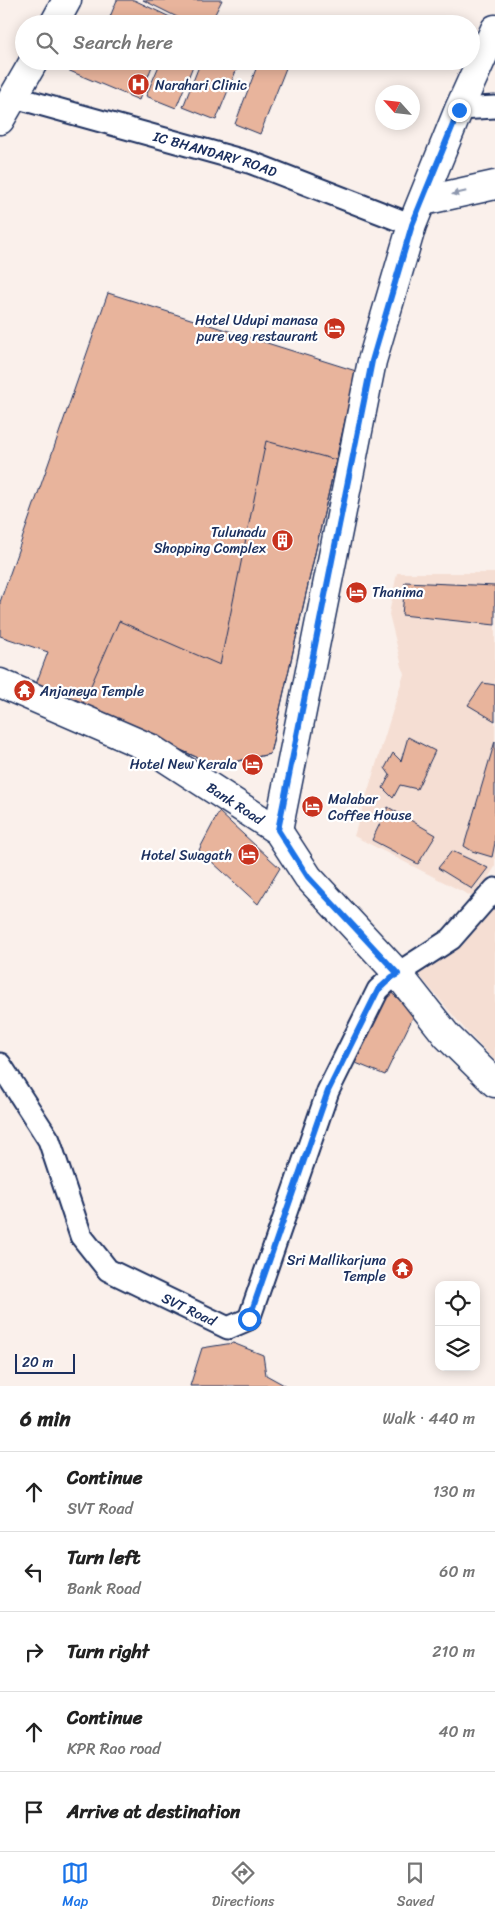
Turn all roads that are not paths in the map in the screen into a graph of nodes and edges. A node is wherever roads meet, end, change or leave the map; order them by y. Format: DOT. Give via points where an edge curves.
graph roads {
  1 [pos="68,0"];
  2 [pos="59,15"];
  3 [pos="495,29"];
  4 [pos="480,63"];
  5 [pos="29,70"];
  6 [pos="477,70"];
  7 [pos="14,96"];
  8 [pos="495,107"];
  9 [pos="459,110"];
  10 [pos="0,120"];
  11 [pos="495,185"];
  12 [pos="417,213"];
  13 [pos="0,683"];
  14 [pos="278,830"];
  15 [pos="495,889"];
  16 [pos="398,974"];
  17 [pos="0,1064"];
  18 [pos="495,1083"];
  1 -- 2 [label="main road"];
  3 -- 4 [label="main road"];
  5 -- 7 [label="main road"];
  6 -- 9 [label="main road"];
  7 -- 10 [label="main road"];
  7 -- 12 [label="street, IC BHANDARY ROAD"];
  8 -- 9 [label="street"];
  9 -- 12 [label="main road"];
  11 -- 12 [label="main road, one-way"];
  12 -- 14 [label="main road" via="372,361"];
  13 -- 14 [label="main road, Bank Road" via="150,748"];
  14 -- 16 [label="main road, Bank Road" via="308,877"];
  15 -- 16 [label="street, SVT Road" via="451,939"];
  16 -- 17 [label="street, SVT Road" via="378,990 328,1091 249,1319 228,1328 108,1270 81,1236 49,1140"];
  16 -- 18 [label="main road, Bank Road" via="447,1036"];
}
